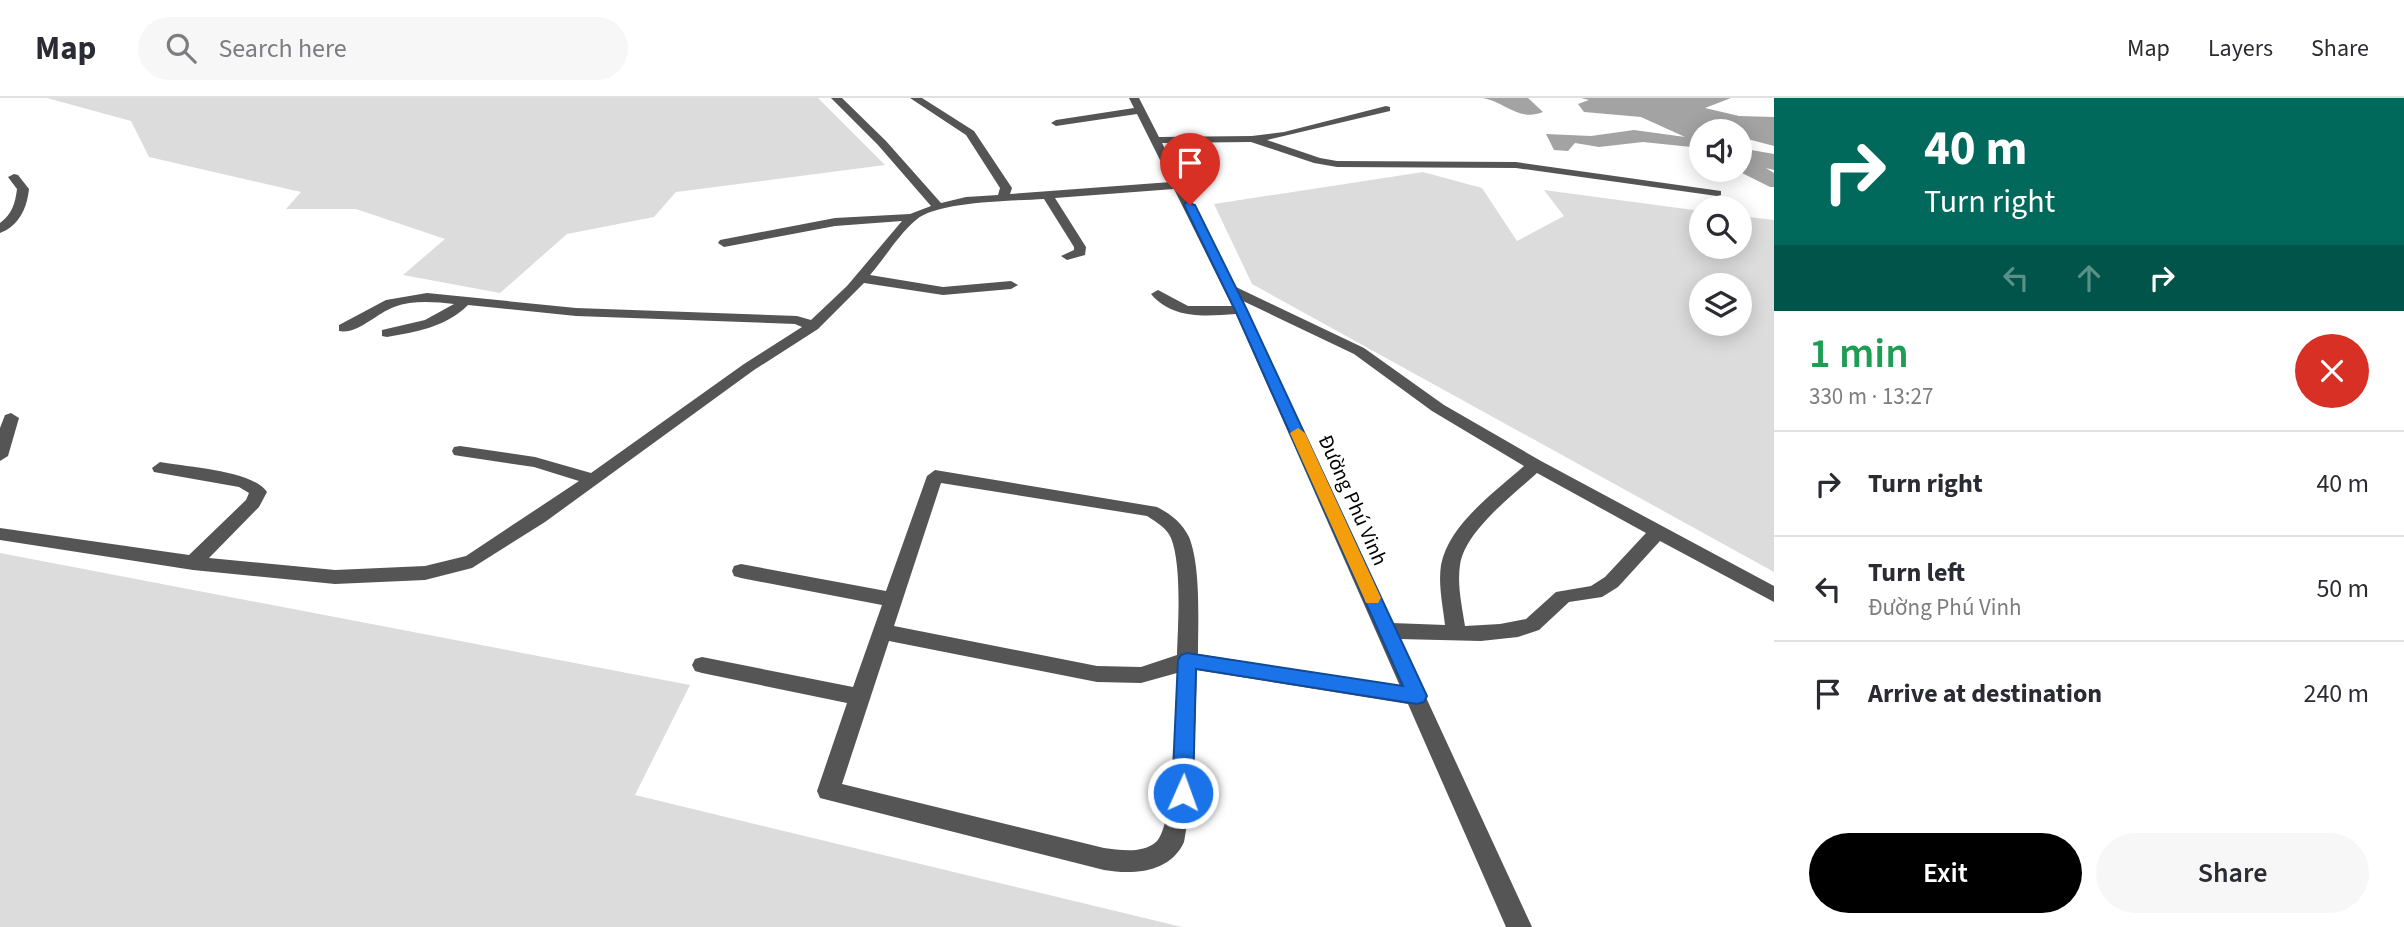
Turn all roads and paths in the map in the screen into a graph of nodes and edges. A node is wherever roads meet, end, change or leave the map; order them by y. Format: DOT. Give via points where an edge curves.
graph roads {
  1 [pos="836,98"];
  2 [pos="915,98"];
  3 [pos="1137,104"];
  4 [pos="1386,109"];
  5 [pos="1056,123"];
  6 [pos="1252,139"];
  7 [pos="1156,140"];
  8 [pos="15,177"];
  9 [pos="1180,185"];
  10 [pos="1717,193"];
  11 [pos="1047,194"];
  12 [pos="1003,197"];
  13 [pos="938,207"];
  14 [pos="912,217"];
  15 [pos="0,229"];
  16 [pos="724,243"];
  17 [pos="1067,256"];
  18 [pos="861,278"];
  19 [pos="1011,285"];
  20 [pos="1231,290"];
  21 [pos="1158,294"];
  22 [pos="467,299"];
  23 [pos="1241,310"];
  24 [pos="813,326"];
  25 [pos="344,328"];
  26 [pos="387,333"];
  27 [pos="11,418"];
  28 [pos="460,451"];
  29 [pos="0,456"];
  30 [pos="1535,465"];
  31 [pos="160,468"];
  32 [pos="593,480"];
  33 [pos="1657,532"];
  34 [pos="0,534"];
  35 [pos="193,564"];
  36 [pos="741,571"];
  37 [pos="1774,595"];
  38 [pos="894,600"];
  39 [pos="1387,631"];
  40 [pos="883,632"];
  41 [pos="1456,632"];
  42 [pos="1187,660"];
  43 [pos="702,665"];
  44 [pos="1417,696"];
  45 [pos="861,697"];
  46 [pos="1519,927"];
  1 -- 13 [label="street"];
  2 -- 12 [label="street" via="970,134 1006,188"];
  3 -- 5 [label="street"];
  3 -- 7 [label="street, Đường Phú Vinh"];
  4 -- 6 [label="street"];
  6 -- 7 [label="street"];
  6 -- 10 [label="street" via="1337,164 1516,165"];
  7 -- 9 [label="street, Đường Phú Vinh"];
  8 -- 15 [label="street" via="23,189 22,203 17,216"];
  9 -- 11 [label="street"];
  9 -- 20 [label="street, Đường Phú Vinh"];
  11 -- 12 [label="street"];
  11 -- 17 [label="street" via="1080,247 1080,252"];
  12 -- 13 [label="street"];
  13 -- 14 [label="street"];
  14 -- 16 [label="street" via="835,222"];
  14 -- 18 [label="street"];
  18 -- 19 [label="street" via="943,291"];
  18 -- 24 [label="street"];
  20 -- 23 [label="street, Đường Phú Vinh"];
  20 -- 30 [label="street" via="1359,351 1438,408"];
  21 -- 23 [label="street" via="1179,310"];
  22 -- 24 [label="street" via="576,312 797,320"];
  22 -- 25 [label="street" via="397,300"];
  22 -- 26 [label="street" via="447,317"];
  23 -- 39 [label="street, Đường Phú Vinh"];
  24 -- 32 [label="street"];
  27 -- 29 [label="street"];
  28 -- 32 [label="street" via="535,462"];
  30 -- 33 [label="street"];
  30 -- 41 [label="street" via="1459,539 1450,582"];
  31 -- 35 [label="street" via="240,482 258,492 253,503"];
  32 -- 35 [label="street" via="472,561 425,573 335,577"];
  33 -- 37 [label="street"];
  33 -- 41 [label="street" via="1613,580 1597,591 1557,601 1544,619 1502,631"];
  34 -- 35 [label="street"];
  36 -- 38 [label="street"];
  38 -- 40 [label="street"];
  38 -- 42 [label="street" via="935,476 1151,512 1169,522 1182,541"];
  39 -- 41 [label="street"];
  39 -- 44 [label="street, Đường Phú Vinh"];
  40 -- 42 [label="street" via="1097,674 1141,675"];
  40 -- 45 [label="street"];
  42 -- 44 [label="street"];
  42 -- 45 [label="street" via="1180,825 1160,855 1126,862 828,791"];
  43 -- 45 [label="street"];
  44 -- 46 [label="street, Đường Phú Vinh"];
}
